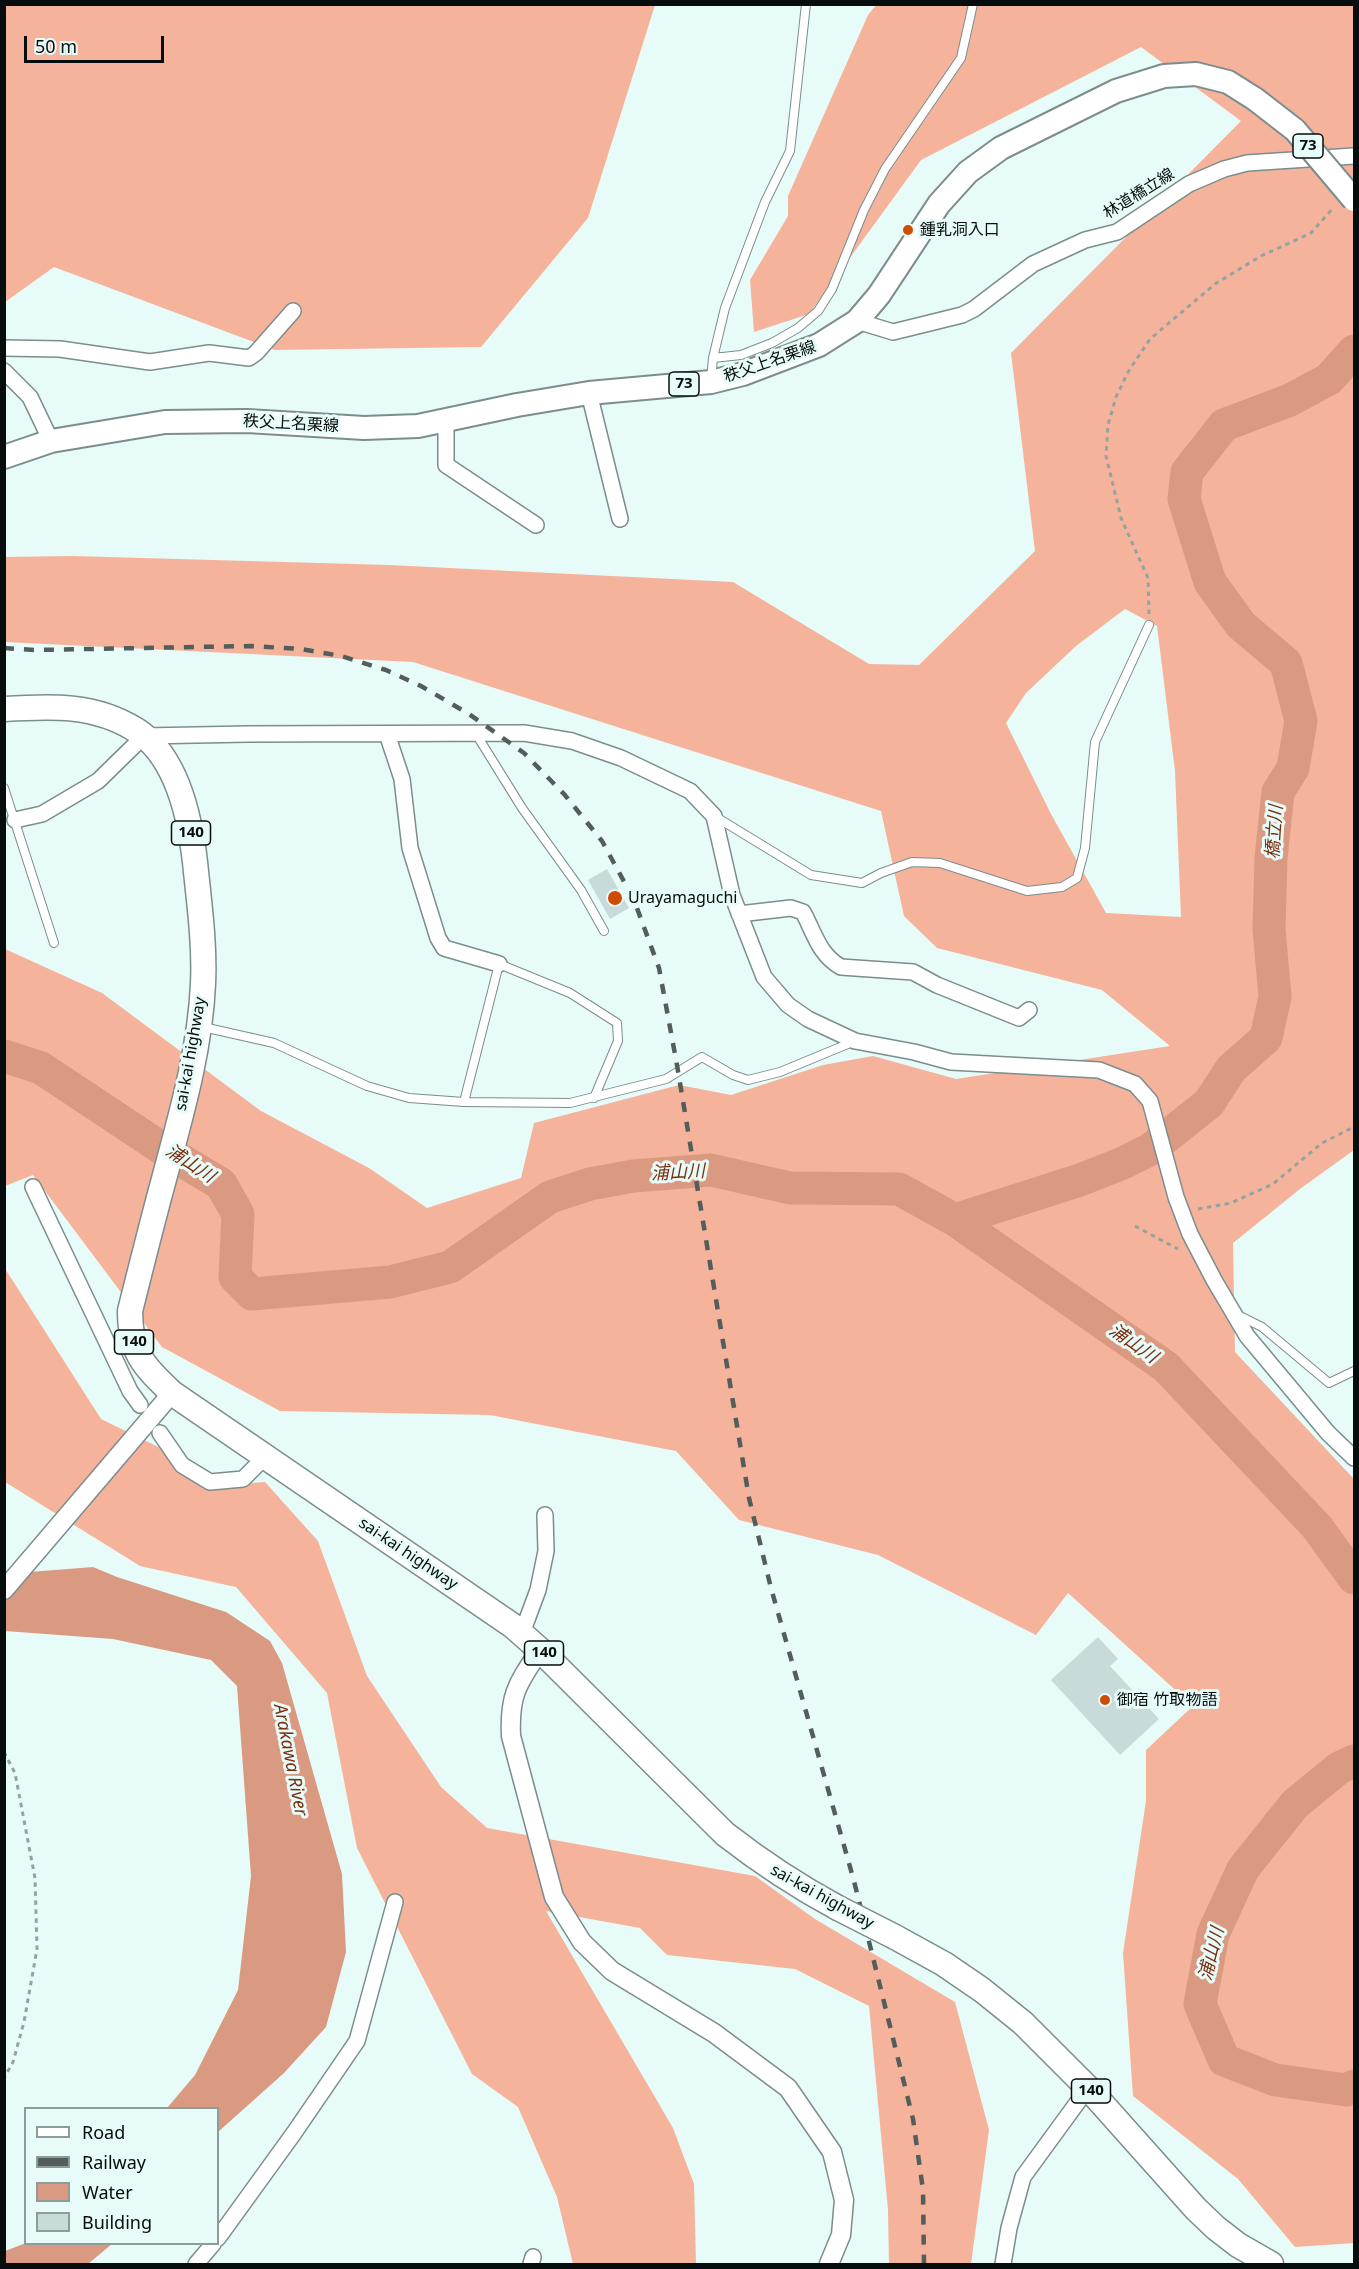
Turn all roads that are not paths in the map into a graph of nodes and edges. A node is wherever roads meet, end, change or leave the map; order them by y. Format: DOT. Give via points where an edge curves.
graph roads {
  1 [pos="806,4"];
  2 [pos="973,4"];
  3 [pos="1354,156"];
  4 [pos="1348,200"];
  5 [pos="293,311"];
  6 [pos="857,321"];
  7 [pos="4,348"];
  8 [pos="713,358"];
  9 [pos="4,371"];
  10 [pos="711,382"];
  11 [pos="589,393"];
  12 [pos="446,421"];
  13 [pos="51,441"];
  14 [pos="4,457"];
  15 [pos="620,519"];
  16 [pos="536,525"];
  17 [pos="1149,625"];
  18 [pos="4,709"];
  19 [pos="387,734"];
  20 [pos="476,734"];
  21 [pos="144,736"];
  22 [pos="4,788"];
  23 [pos="714,816"];
  24 [pos="15,820"];
  25 [pos="739,914"];
  26 [pos="604,932"];
  27 [pos="54,944"];
  28 [pos="499,964"];
  29 [pos="1029,1010"];
  30 [pos="199,1026"];
  31 [pos="855,1041"];
  32 [pos="594,1098"];
  33 [pos="464,1102"];
  34 [pos="33,1187"];
  35 [pos="1233,1312"];
  36 [pos="1354,1371"];
  37 [pos="172,1393"];
  38 [pos="140,1405"];
  39 [pos="160,1433"];
  40 [pos="265,1456"];
  41 [pos="1354,1458"];
  42 [pos="545,1515"];
  43 [pos="4,1590"];
  44 [pos="522,1634"];
  45 [pos="540,1650"];
  46 [pos="394,1902"];
  47 [pos="1088,2088"];
  48 [pos="219,2237"];
  49 [pos="212,2245"];
  50 [pos="196,2265"];
  51 [pos="829,2265"];
  52 [pos="1003,2265"];
  53 [pos="1271,2265"];
  1 -- 8 [label="lane" via="790,151 765,202 725,308"];
  2 -- 8 [label="lane" via="961,58 885,169 832,289 818,311 772,343 741,355"];
  3 -- 6 [label="street, 林道橋立線" via="1247,163 1224,169 1189,184 1118,232 1085,240 1033,264 962,315 892,332"];
  4 -- 6 [label="main road, 秩父上名栗線 / 73, bridge" via="1295,130 1255,99 1228,82 1196,74 1164,76 1116,92 1001,148 968,172 939,204 879,295"];
  5 -- 7 [label="street" via="249,358 208,353 150,362 60,349"];
  6 -- 10 [label="main road, 秩父上名栗線 / 73" via="819,345"];
  8 -- 10 [label="lane"];
  9 -- 13 [label="street" via="30,397"];
  10 -- 11 [label="main road, 秩父上名栗線 / 73"];
  11 -- 12 [label="main road, 秩父上名栗線 / 73"];
  11 -- 15 [label="street"];
  12 -- 13 [label="main road, 秩父上名栗線 / 73" via="364,428 247,420 165,422"];
  12 -- 16 [label="street" via="446,465"];
  13 -- 14 [label="main road, 秩父上名栗線 / 73"];
  17 -- 23 [label="lane" via="1095,742 1085,849 1077,878 1062,887 1027,891 940,863 912,862 862,883 811,875"];
  18 -- 21 [label="highway, sai-kai highway / 140" via="55,706 97,713"];
  19 -- 20 [label="street"];
  19 -- 21 [label="street"];
  19 -- 28 [label="street" via="402,779 410,848 438,938 444,948"];
  20 -- 23 [label="street" via="524,734 572,741 621,758 690,791"];
  20 -- 26 [label="lane" via="522,808 581,890"];
  21 -- 24 [label="street" via="98,781 42,814"];
  21 -- 30 [label="highway, sai-kai highway / 140" via="174,776 194,848 203,984"];
  22 -- 24 [label="lane"];
  23 -- 25 [label="street"];
  24 -- 27 [label="lane"];
  25 -- 29 [label="street" via="791,908 803,912 820,948 831,962 841,967 913,972 1005,1014 1019,1018"];
  25 -- 31 [label="street" via="764,977 788,1005"];
  28 -- 32 [label="lane" via="570,993 617,1023 618,1041"];
  28 -- 33 [label="lane"];
  30 -- 33 [label="lane" via="274,1043 367,1086 409,1098"];
  30 -- 37 [label="highway, sai-kai highway / 140" via="189,1087 130,1311 130,1329 145,1368"];
  31 -- 32 [label="lane" via="780,1072 748,1080 702,1057 666,1079"];
  31 -- 35 [label="street" via="951,1062 1099,1070 1135,1084 1150,1101 1190,1234"];
  32 -- 33 [label="lane" via="570,1103"];
  34 -- 38 [label="street"];
  35 -- 36 [label="lane" via="1262,1327 1329,1383"];
  35 -- 41 [label="street" via="1247,1336 1328,1433"];
  37 -- 40 [label="highway, sai-kai highway / 140"];
  37 -- 43 [label="street"];
  39 -- 40 [label="street" via="182,1465 210,1482 243,1479"];
  40 -- 44 [label="highway, sai-kai highway / 140"];
  42 -- 44 [label="street" via="546,1551 538,1590"];
  44 -- 45 [label="highway, sai-kai highway / 140"];
  45 -- 47 [label="highway, sai-kai highway / 140, bridge" via="725,1834 796,1886 944,1964 982,1990 1023,2023"];
  45 -- 51 [label="street" via="513,1694 511,1736 554,1897 582,1942 612,1971 714,2033 788,2088 832,2152 844,2200 841,2235"];
  46 -- 48 [label="street" via="357,2041"];
  47 -- 52 [label="street" via="1023,2177"];
  47 -- 53 [label="highway, sai-kai highway / 140" via="1196,2209 1230,2239"];
  49 -- 50 [label="street"];
}
